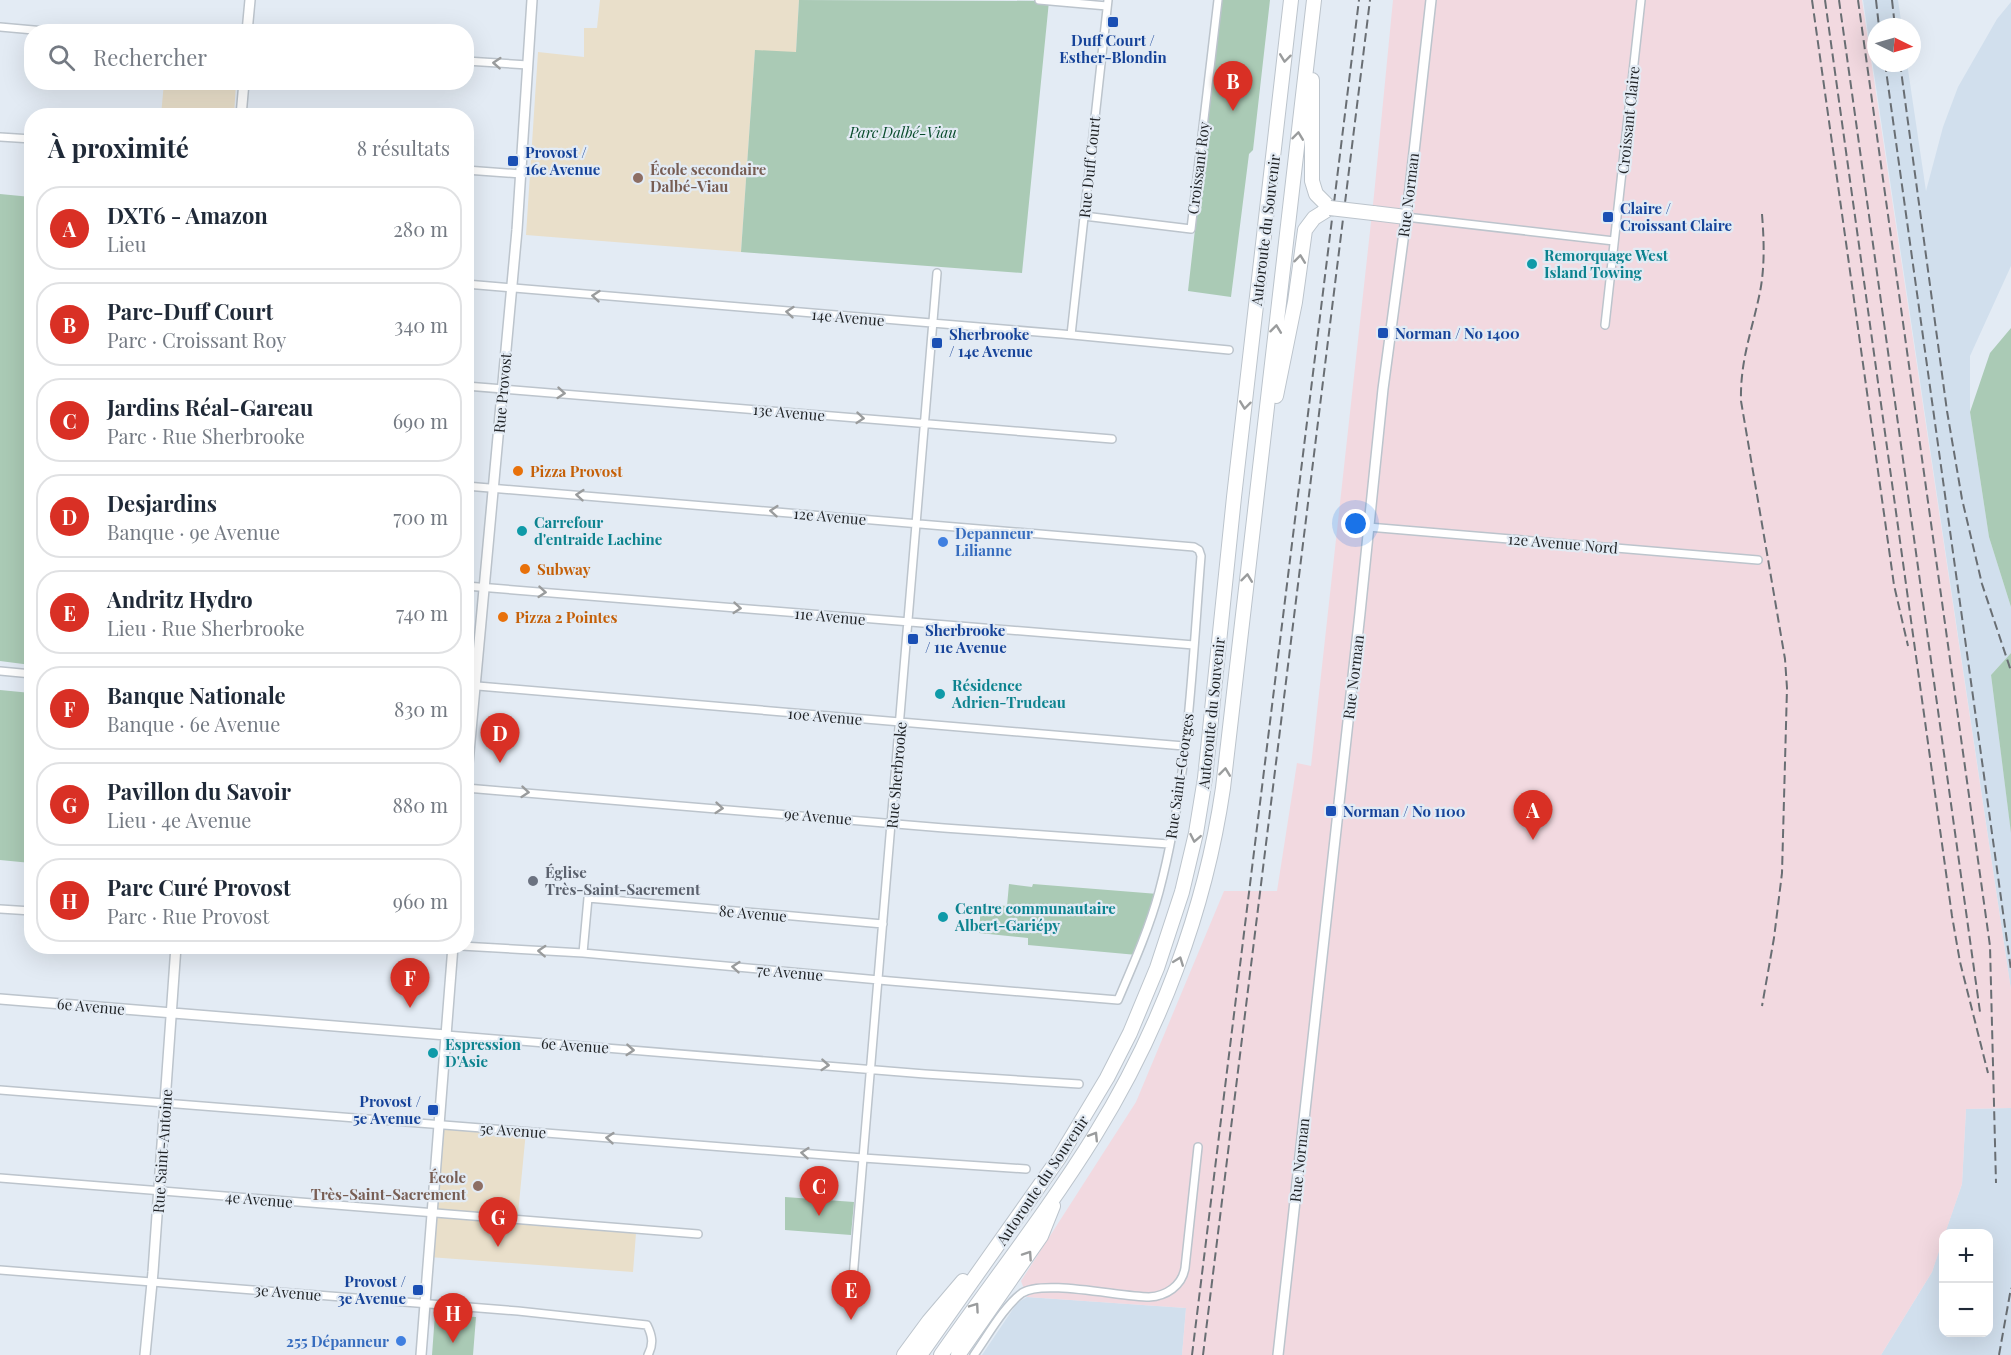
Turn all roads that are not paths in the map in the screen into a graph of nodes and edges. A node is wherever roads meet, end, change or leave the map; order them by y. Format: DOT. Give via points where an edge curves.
graph roads {
  1 [pos="250,0"];
  2 [pos="532,0"];
  3 [pos="1039,0"];
  4 [pos="1218,0"];
  5 [pos="1291,0"];
  6 [pos="1314,0"];
  7 [pos="1431,0"];
  8 [pos="1641,0"];
  9 [pos="1107,3"];
  10 [pos="1312,19"];
  11 [pos="248,24"];
  12 [pos="0,27"];
  13 [pos="24,29"];
  14 [pos="474,62"];
  15 [pos="528,65"];
  16 [pos="243,90"];
  17 [pos="242,108"];
  18 [pos="0,137"];
  19 [pos="24,139"];
  20 [pos="474,171"];
  21 [pos="521,174"];
  22 [pos="1328,208"];
  23 [pos="1084,216"];
  24 [pos="1406,217"];
  25 [pos="1614,241"];
  26 [pos="937,273"];
  27 [pos="474,285"];
  28 [pos="511,289"];
  29 [pos="932,324"];
  30 [pos="1605,325"];
  31 [pos="1071,335"];
  32 [pos="1229,350"];
  33 [pos="474,386"];
  34 [pos="502,388"];
  35 [pos="924,423"];
  36 [pos="1112,440"];
  37 [pos="474,487"];
  38 [pos="493,488"];
  39 [pos="1257,492"];
  40 [pos="916,523"];
  41 [pos="1368,527"];
  42 [pos="1194,547"];
  43 [pos="1758,560"];
  44 [pos="474,587"];
  45 [pos="484,588"];
  46 [pos="908,623"];
  47 [pos="1194,645"];
  48 [pos="474,663"];
  49 [pos="0,671"];
  50 [pos="24,673"];
  51 [pos="474,686"];
  52 [pos="901,723"];
  53 [pos="1184,746"];
  54 [pos="474,787"];
  55 [pos="892,822"];
  56 [pos="1169,844"];
  57 [pos="0,909"];
  58 [pos="24,910"];
  59 [pos="883,924"];
  60 [pos="474,947"];
  61 [pos="583,953"];
  62 [pos="176,954"];
  63 [pos="452,954"];
  64 [pos="878,980"];
  65 [pos="0,999"];
  66 [pos="1118,1000"];
  67 [pos="172,1012"];
  68 [pos="446,1035"];
  69 [pos="871,1068"];
  70 [pos="1079,1084"];
  71 [pos="0,1090"];
  72 [pos="165,1103"];
  73 [pos="440,1125"];
  74 [pos="1198,1147"];
  75 [pos="863,1158"];
  76 [pos="1026,1169"];
  77 [pos="0,1178"];
  78 [pos="1062,1185"];
  79 [pos="159,1190"];
  80 [pos="432,1214"];
  81 [pos="1013,1222"];
  82 [pos="698,1234"];
  83 [pos="0,1270"];
  84 [pos="853,1278"];
  85 [pos="152,1280"];
  86 [pos="425,1304"];
  87 [pos="145,1355"];
  88 [pos="421,1355"];
  89 [pos="648,1355"];
  90 [pos="904,1355"];
  91 [pos="920,1355"];
  92 [pos="941,1355"];
  93 [pos="958,1355"];
  94 [pos="974,1355"];
  95 [pos="1278,1355"];
  1 -- 11 [label="street"];
  2 -- 15 [label="street, Rue Provost"];
  3 -- 9 [label="street"];
  4 -- 23 [label="street, Croissant Roy" via="1191,229"];
  5 -- 81 [label="highway, Autoroute du Souvenir, one-way" via="1205,778 1192,852 1167,941 1123,1048 1076,1132"];
  6 -- 10 [label="highway, Autoroute du Souvenir"];
  7 -- 24 [label="street, Rue Norman"];
  8 -- 25 [label="street, Croissant Claire"];
  9 -- 23 [label="street, Rue Duff Court"];
  10 -- 22 [label="highway" via="1311,181"];
  39 -- 10 [label="highway, Autoroute du Souvenir, one-way"];
  12 -- 13 [label="street"];
  15 -- 14 [label="street, one-way"];
  15 -- 21 [label="street, Rue Provost"];
  16 -- 17 [label="street"];
  18 -- 19 [label="street"];
  20 -- 21 [label="street"];
  21 -- 28 [label="street, Rue Provost"];
  22 -- 24 [label="highway, bridge"];
  39 -- 22 [label="highway, one-way" via="1295,302 1305,230"];
  23 -- 31 [label="street, Rue Duff Court"];
  24 -- 25 [label="street"];
  24 -- 41 [label="street, Rue Norman"];
  25 -- 30 [label="street, Croissant Claire"];
  26 -- 29 [label="street, Rue Sherbrooke"];
  27 -- 28 [label="street, 14e Avenue"];
  29 -- 28 [label="street, 14e Avenue, one-way"];
  28 -- 34 [label="street, Rue Provost"];
  29 -- 31 [label="street, 14e Avenue"];
  29 -- 35 [label="street, Rue Sherbrooke"];
  31 -- 32 [label="street, 14e Avenue"];
  33 -- 34 [label="street, 13e Avenue"];
  34 -- 35 [label="street, 13e Avenue, one-way"];
  34 -- 38 [label="street, Rue Provost"];
  35 -- 36 [label="street, 13e Avenue"];
  35 -- 40 [label="street, Rue Sherbrooke"];
  37 -- 38 [label="street, 12e Avenue"];
  40 -- 38 [label="street, 12e Avenue, one-way"];
  38 -- 45 [label="street, Rue Provost"];
  78 -- 39 [label="highway, Autoroute du Souvenir, one-way" via="1110,1111 1143,1046 1180,959 1200,899 1220,807"];
  40 -- 42 [label="street, 12e Avenue"];
  40 -- 46 [label="street, Rue Sherbrooke"];
  41 -- 43 [label="street, 12e Avenue Nord"];
  41 -- 95 [label="street, Rue Norman"];
  42 -- 47 [label="street, Rue Saint-Georges" via="1201,556"];
  44 -- 45 [label="street, 11e Avenue"];
  45 -- 46 [label="street, 11e Avenue, one-way"];
  45 -- 48 [label="street, Rue Provost"];
  46 -- 47 [label="street, 11e Avenue"];
  46 -- 52 [label="street, Rue Sherbrooke"];
  47 -- 53 [label="street, Rue Saint-Georges"];
  49 -- 50 [label="street"];
  51 -- 52 [label="street, 10e Avenue"];
  52 -- 53 [label="street, 10e Avenue"];
  52 -- 55 [label="street, Rue Sherbrooke"];
  53 -- 56 [label="street, Rue Saint-Georges"];
  54 -- 55 [label="street, 9e Avenue, one-way"];
  55 -- 56 [label="street, 9e Avenue"];
  55 -- 59 [label="street, Rue Sherbrooke"];
  56 -- 66 [label="street, Rue Saint-Georges" via="1158,894"];
  57 -- 58 [label="street"];
  59 -- 61 [label="street, 8e Avenue" via="588,898"];
  59 -- 64 [label="street, Rue Sherbrooke"];
  61 -- 60 [label="street, 7e Avenue, one-way"];
  64 -- 61 [label="street, 7e Avenue, one-way"];
  62 -- 67 [label="street, Rue Saint-Antoine"];
  63 -- 68 [label="street"];
  64 -- 66 [label="street, 7e Avenue"];
  64 -- 69 [label="street, Rue Sherbrooke"];
  65 -- 67 [label="street, 6e Avenue"];
  67 -- 68 [label="street, 6e Avenue"];
  67 -- 72 [label="street, Rue Saint-Antoine"];
  68 -- 69 [label="street, 6e Avenue, one-way"];
  68 -- 73 [label="street"];
  69 -- 70 [label="street, 6e Avenue"];
  69 -- 75 [label="street, Rue Sherbrooke"];
  71 -- 72 [label="street, 5e Avenue"];
  72 -- 73 [label="street, 5e Avenue"];
  72 -- 79 [label="street, Rue Saint-Antoine"];
  75 -- 73 [label="street, 5e Avenue, one-way"];
  73 -- 80 [label="street"];
  74 -- 94 [label="street" via="1184,1272 1175,1287 1149,1298 1049,1287 1029,1289 1010,1305"];
  75 -- 76 [label="street, 5e Avenue"];
  75 -- 84 [label="street, Rue Sherbrooke"];
  77 -- 79 [label="street, 4e Avenue"];
  92 -- 78 [label="highway, Autoroute du Souvenir, one-way"];
  93 -- 78 [label="highway, one-way" via="1041,1236"];
  79 -- 80 [label="street, 4e Avenue"];
  79 -- 85 [label="street, Rue Saint-Antoine"];
  80 -- 82 [label="street, 4e Avenue"];
  80 -- 86 [label="street"];
  81 -- 90 [label="highway"];
  81 -- 91 [label="highway, Autoroute du Souvenir"];
  83 -- 85 [label="street, 3e Avenue"];
  85 -- 86 [label="street, 3e Avenue"];
  85 -- 87 [label="street, Rue Saint-Antoine"];
  86 -- 88 [label="street"];
  86 -- 89 [label="street, 3e Avenue" via="646,1324 652,1341"];
}
